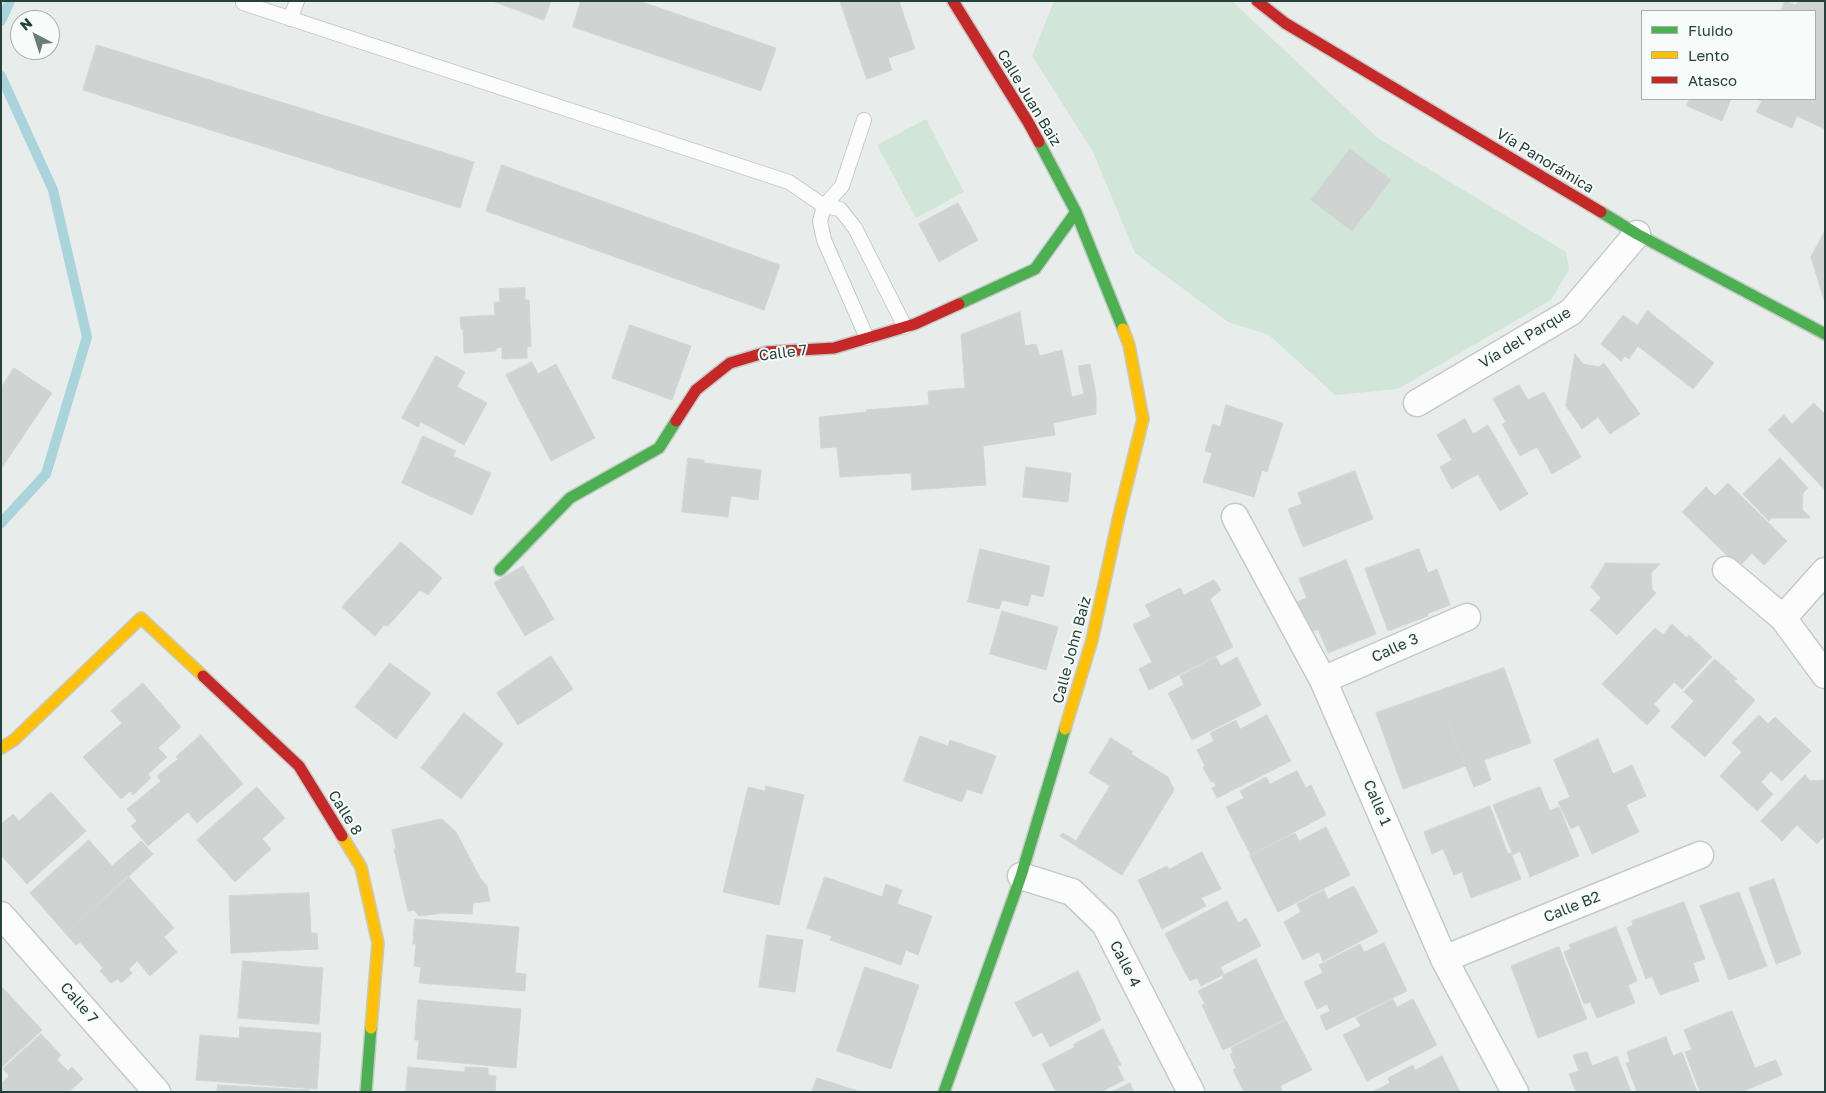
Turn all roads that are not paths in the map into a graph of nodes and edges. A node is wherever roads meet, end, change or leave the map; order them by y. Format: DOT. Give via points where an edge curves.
graph roads {
  1 [pos="297,1"];
  2 [pos="953,1"];
  3 [pos="1257,1"];
  4 [pos="243,4"];
  5 [pos="290,19"];
  6 [pos="864,120"];
  7 [pos="824,206"];
  8 [pos="1076,212"];
  9 [pos="1637,234"];
  10 [pos="905,327"];
  11 [pos="1825,334"];
  12 [pos="867,338"];
  13 [pos="1417,403"];
  14 [pos="1235,516"];
  15 [pos="500,570"];
  16 [pos="1726,570"];
  17 [pos="1825,571"];
  18 [pos="1467,616"];
  19 [pos="1783,618"];
  20 [pos="1825,675"];
  21 [pos="1323,680"];
  22 [pos="1,748"];
  23 [pos="1700,855"];
  24 [pos="1021,876"];
  25 [pos="1,915"];
  26 [pos="1444,960"];
  27 [pos="157,1092"];
  28 [pos="366,1092"];
  29 [pos="944,1092"];
  30 [pos="1191,1092"];
  31 [pos="1515,1092"];
  1 -- 5 [label="lane"];
  2 -- 8 [label="street, Calle Juan Baiz" via="1028,122"];
  3 -- 9 [label="street, Vía Panorámica" via="1285,23"];
  4 -- 5 [label="lane"];
  5 -- 7 [label="lane" via="789,182"];
  6 -- 7 [label="lane" via="842,186"];
  7 -- 10 [label="lane" via="840,209 855,228"];
  7 -- 12 [label="lane" via="820,221 824,240"];
  8 -- 10 [label="street, Calle 7" via="1035,269"];
  8 -- 24 [label="street, Calle John Baiz" via="1130,345 1143,419 1092,640"];
  9 -- 11 [label="street, Vía Panorámica"];
  9 -- 13 [label="street, Vía del Parque" via="1571,312"];
  10 -- 12 [label="street, Calle 7"];
  12 -- 15 [label="street, Calle 7" via="834,348 767,352 730,363 696,390 659,448 570,498"];
  14 -- 21 [label="street, Calle 1"];
  16 -- 19 [label="street"];
  17 -- 19 [label="street"];
  18 -- 21 [label="street, Calle 3"];
  19 -- 20 [label="street"];
  21 -- 26 [label="street, Calle 1"];
  22 -- 28 [label="street, Calle 8" via="14,740 141,618 299,766 361,867 378,943"];
  23 -- 26 [label="street, Calle B2"];
  24 -- 29 [label="street, Calle John Baiz"];
  24 -- 30 [label="street, Calle 4" via="1072,892 1105,924"];
  25 -- 27 [label="street, Calle 7"];
  26 -- 31 [label="street, Calle 1"];
}
